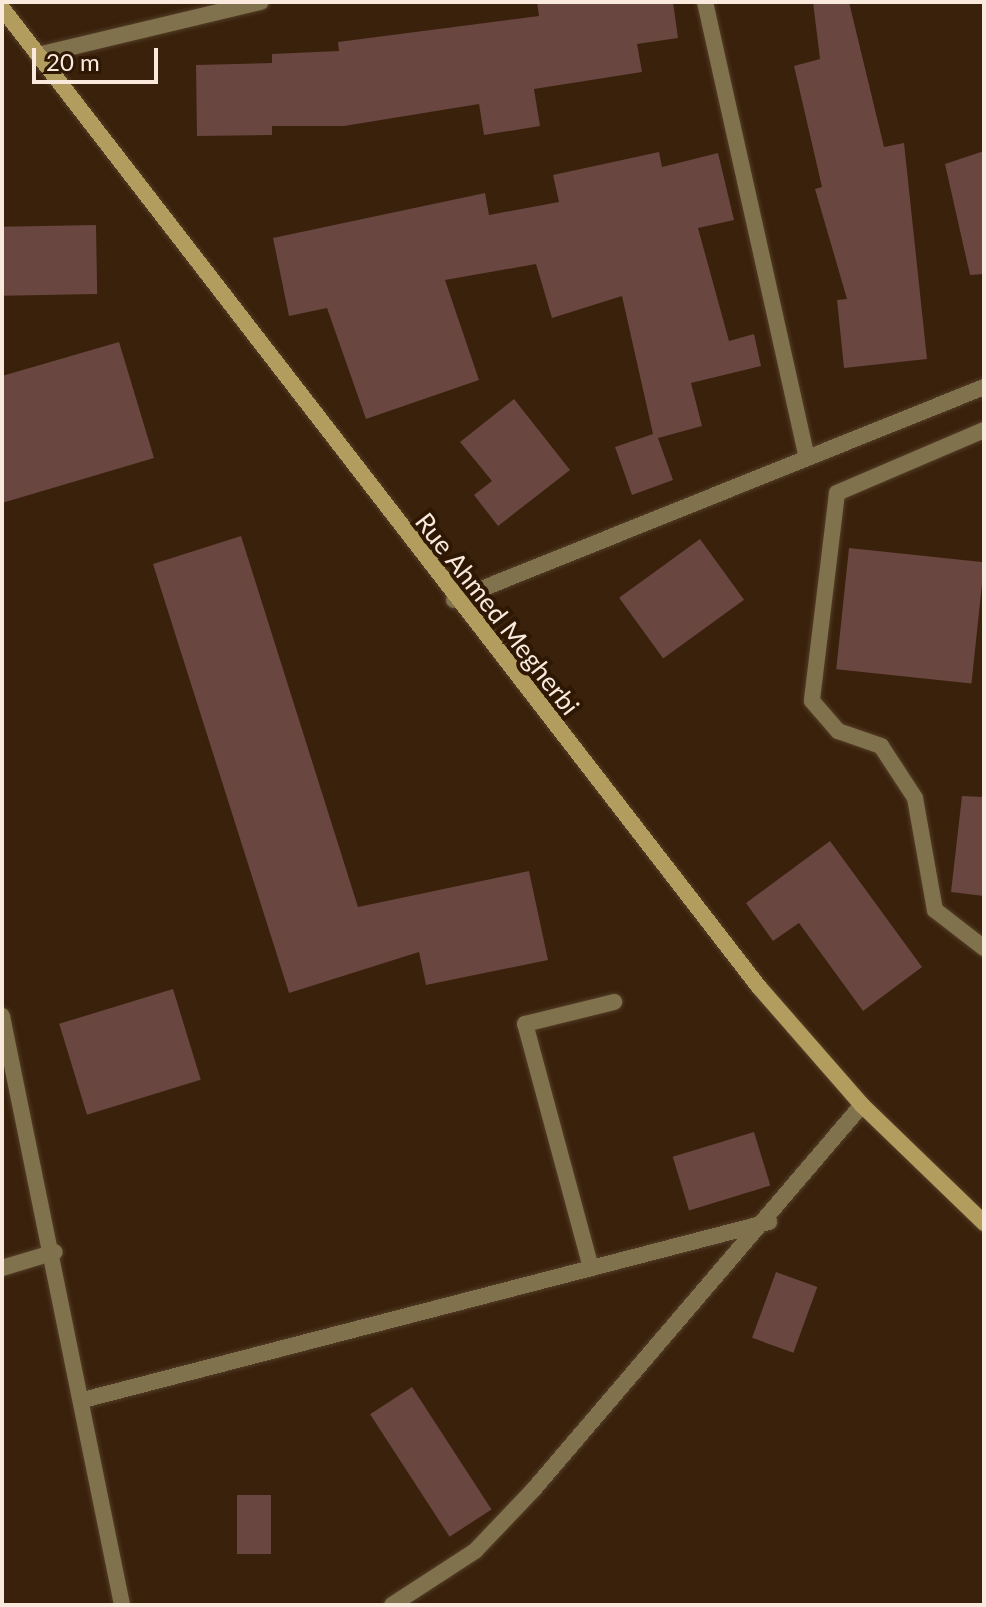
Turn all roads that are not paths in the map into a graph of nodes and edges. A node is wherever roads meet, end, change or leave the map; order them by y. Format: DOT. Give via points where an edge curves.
graph roads {
  1 [pos="261,2"];
  2 [pos="705,2"];
  3 [pos="2,8"];
  4 [pos="38,55"];
  5 [pos="984,387"];
  6 [pos="984,430"];
  7 [pos="806,453"];
  8 [pos="454,600"];
  9 [pos="984,948"];
  10 [pos="614,1002"];
  11 [pos="2,1016"];
  12 [pos="862,1105"];
  13 [pos="769,1222"];
  14 [pos="984,1223"];
  15 [pos="55,1252"];
  16 [pos="2,1268"];
  17 [pos="591,1268"];
  18 [pos="83,1400"];
  19 [pos="122,1605"];
  20 [pos="392,1605"];
  1 -- 4 [label="street"];
  2 -- 7 [label="street"];
  3 -- 4 [label="main road, Rue Ahmed Megherbi"];
  4 -- 8 [label="main road, Rue Ahmed Megherbi"];
  5 -- 7 [label="street"];
  6 -- 9 [label="street" via="837,493 812,701 838,731 881,746 915,798 935,910"];
  7 -- 8 [label="street"];
  8 -- 12 [label="main road, Rue Ahmed Megherbi" via="759,987"];
  10 -- 17 [label="street" via="525,1024"];
  11 -- 15 [label="street"];
  12 -- 13 [label="street"];
  12 -- 14 [label="main road, Rue Ahmed Megherbi"];
  13 -- 17 [label="street"];
  13 -- 20 [label="street" via="475,1551"];
  15 -- 16 [label="street"];
  15 -- 18 [label="street"];
  17 -- 18 [label="street"];
  18 -- 19 [label="street"];
}
